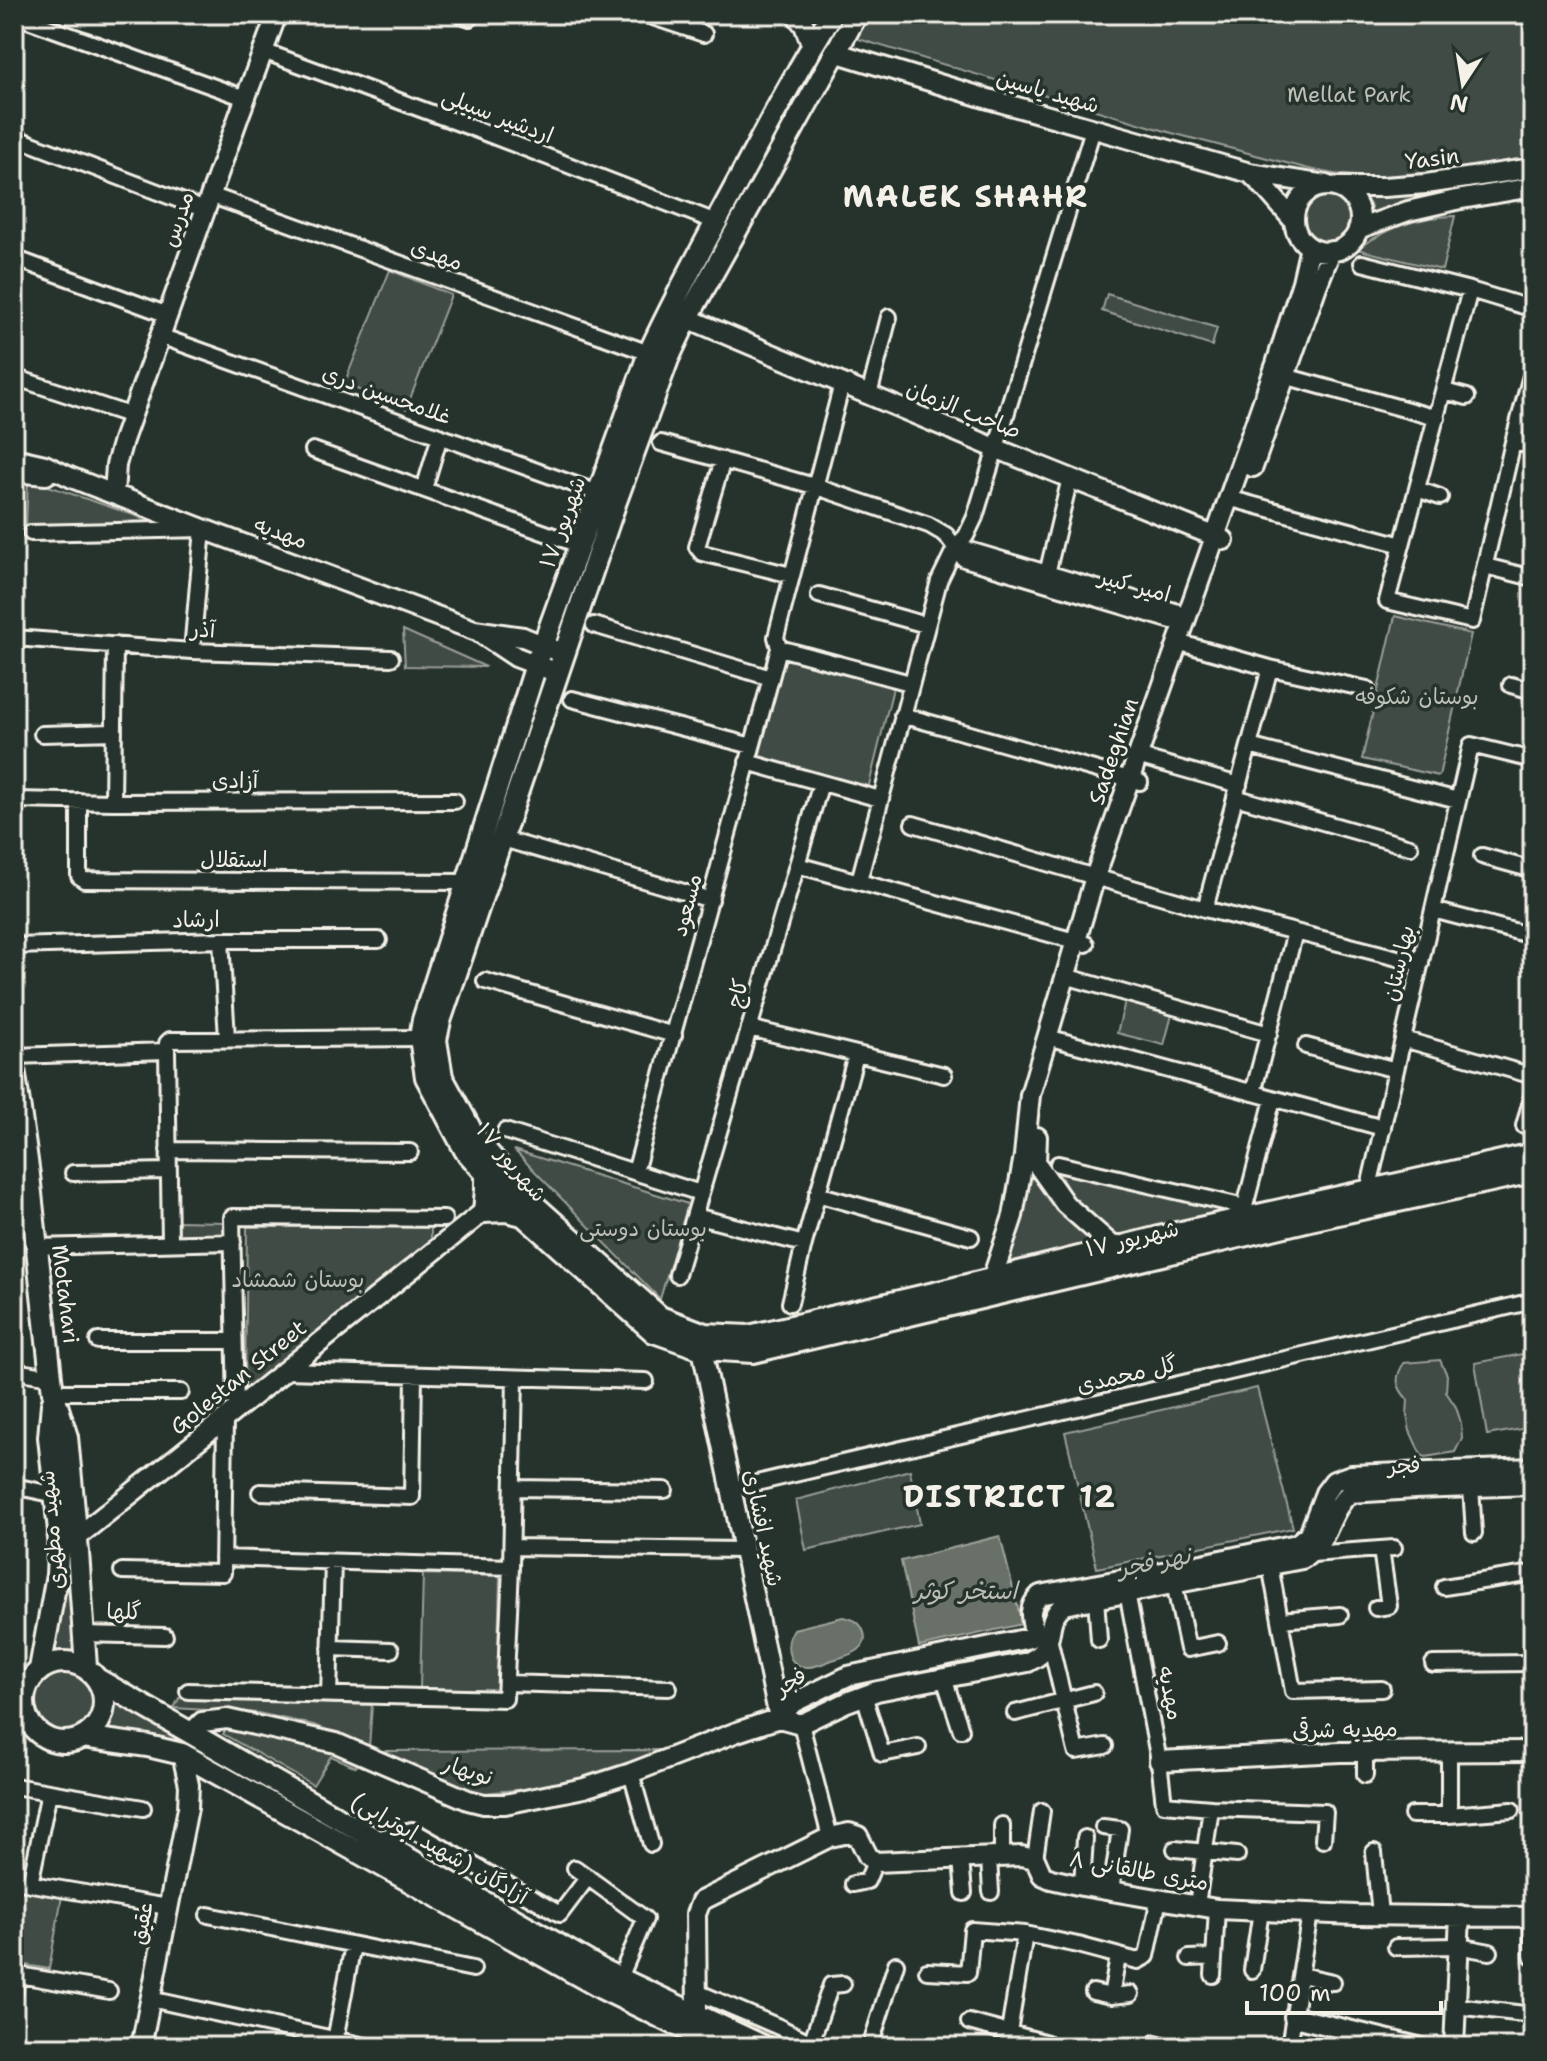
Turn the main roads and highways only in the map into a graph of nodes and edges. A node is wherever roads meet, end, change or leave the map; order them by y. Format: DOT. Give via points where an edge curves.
graph roads {
  1 [pos="832,14"];
  2 [pos="857,14"];
  3 [pos="678,315"];
  4 [pos="607,497"];
  5 [pos="14,1068"];
  6 [pos="16,1098"];
  7 [pos="1533,1154"];
  8 [pos="1533,1172"];
  9 [pos="486,1173"];
  10 [pos="510,1190"];
  11 [pos="1370,1199"];
  12 [pos="523,1215"];
  13 [pos="704,1341"];
  14 [pos="52,1384"];
  15 [pos="91,1673"];
  16 [pos="28,1676"];
  17 [pos="14,1723"];
  18 [pos="37,1732"];
  19 [pos="83,1737"];
  20 [pos="291,1790"];
  21 [pos="278,1808"];
  22 [pos="722,2047"];
  23 [pos="765,2047"];
  1 -- 3 [label="main road, ۱۷ شهریور" via="716,222"];
  2 -- 3 [label="main road, ۱۷ شهریور"];
  3 -- 4 [label="main road, ۱۷ شهریور" via="668,359"];
  3 -- 4 [label="main road, ۱۷ شهریور" via="649,353"];
  4 -- 9 [label="main road, ۱۷ شهریور" via="579,545 536,665 423,1020 426,1077 465,1150"];
  4 -- 10 [label="main road, ۱۷ شهریور" via="561,663 436,1040 442,1077"];
  5 -- 6 [label="main road, Motahari"];
  6 -- 14 [label="main road, Motahari"];
  7 -- 11 [label="main road, ۱۷ شهریور"];
  8 -- 11 [label="main road, ۱۷ شهریور"];
  9 -- 10 [label="main road, ۱۷ شهریور"];
  9 -- 12 [label="main road" via="484,1212"];
  10 -- 12 [label="main road, ۱۷ شهریور"];
  10 -- 13 [label="main road, ۱۷ شهریور" via="531,1202 660,1317"];
  11 -- 13 [label="main road, ۱۷ شهریور" via="1244,1213 992,1279 749,1336"];
  11 -- 13 [label="main road, ۱۷ شهریور" via="753,1352"];
  12 -- 13 [label="main road, ۱۷ شهریور" via="654,1332"];
  14 -- 15 [label="main road, شهید مطهری" via="67,1437 83,1634"];
  14 -- 16 [label="main road, Motahari" via="49,1437 59,1531 57,1575"];
  15 -- 16 [label="main road" via="62,1661"];
  15 -- 19 [label="main road" via="103,1691 104,1704 94,1729"];
  15 -- 20 [label="main road, آزادگان (شهید ابوترابی)"];
  16 -- 18 [label="main road" via="25,1712"];
  17 -- 18 [label="main road"];
  18 -- 19 [label="main road" via="59,1742"];
  19 -- 21 [label="main road, آزادگان (شهید ابوترابی)" via="182,1754"];
  20 -- 21 [label="main road"];
  20 -- 23 [label="main road, آزادگان (شهید ابوترابی)" via="620,1978"];
  21 -- 22 [label="main road, آزادگان (شهید ابوترابی)" via="601,1988"];
}
